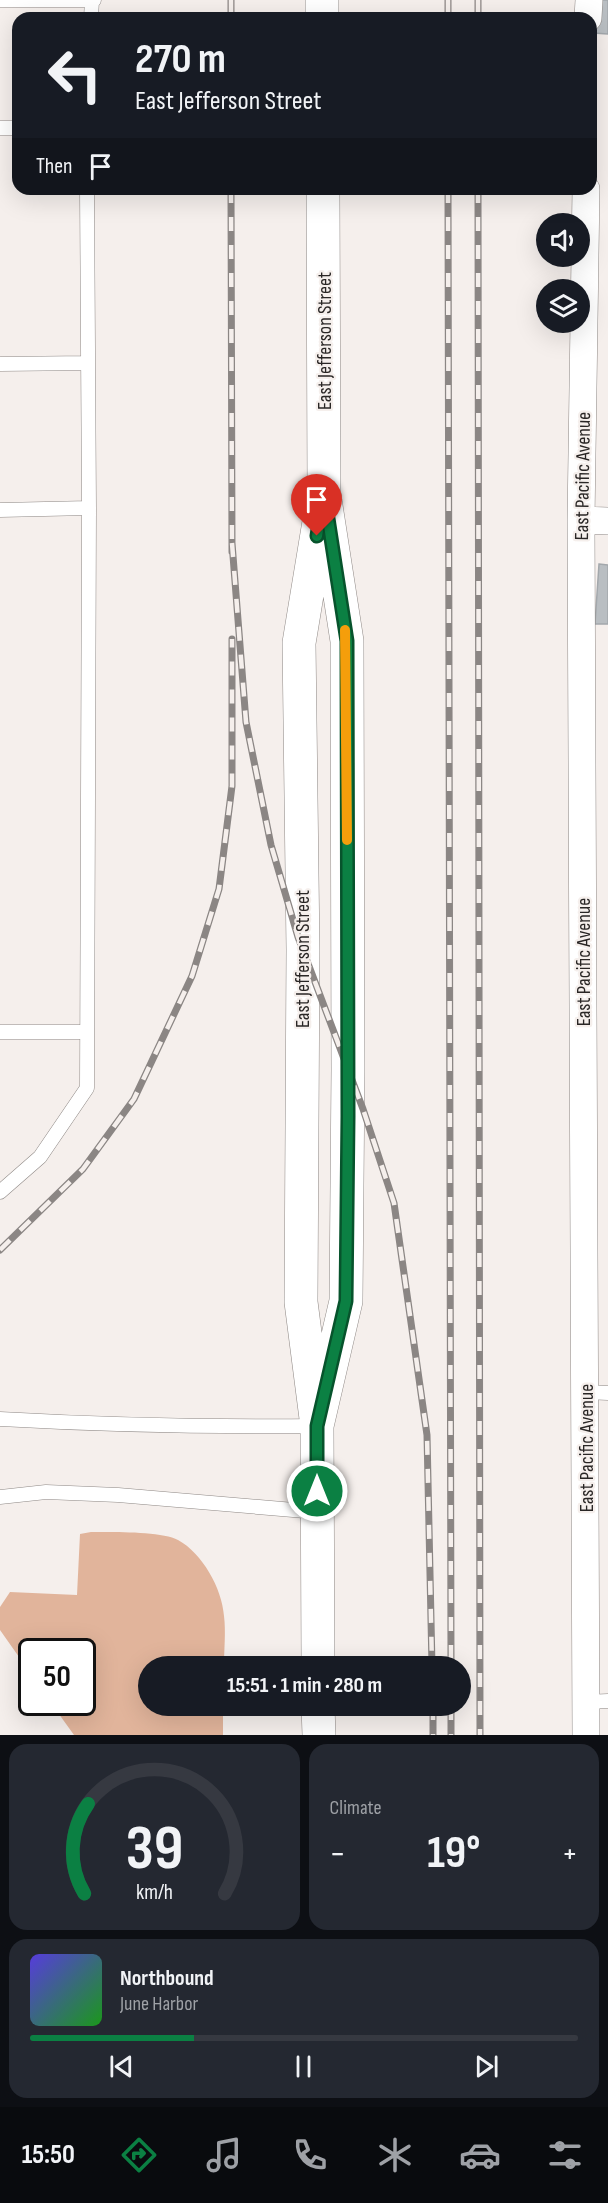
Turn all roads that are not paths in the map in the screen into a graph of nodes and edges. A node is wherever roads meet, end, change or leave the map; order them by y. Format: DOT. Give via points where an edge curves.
graph roads {
  1 [pos="0,0"];
  2 [pos="93,0"];
  3 [pos="87,195"];
  4 [pos="323,195"];
  5 [pos="586,195"];
  6 [pos="88,363"];
  7 [pos="0,364"];
  8 [pos="324,493"];
  9 [pos="89,508"];
  10 [pos="0,510"];
  11 [pos="580,520"];
  12 [pos="608,521"];
  13 [pos="0,1032"];
  14 [pos="87,1032"];
  15 [pos="0,1191"];
  16 [pos="597,1393"];
  17 [pos="0,1419"];
  18 [pos="317,1426"];
  19 [pos="0,1497"];
  20 [pos="317,1512"];
  21 [pos="318,1656"];
  22 [pos="597,1701"];
  23 [pos="318,1716"];
  24 [pos="319,1735"];
  25 [pos="586,1735"];
  1 -- 2 [label="lane"];
  3 -- 6 [label="lane"];
  4 -- 8 [label="main road, East Jefferson Street"];
  5 -- 11 [label="street, East Pacific Avenue"];
  6 -- 7 [label="lane"];
  6 -- 9 [label="lane"];
  8 -- 18 [label="main road, East Jefferson Street" via="299,643 303,950 301,1302"];
  8 -- 18 [label="main road, East Jefferson Street" via="347,641 348,1082 346,1301"];
  9 -- 10 [label="lane"];
  9 -- 14 [label="lane"];
  11 -- 12 [label="street"];
  11 -- 16 [label="street, East Pacific Avenue"];
  13 -- 14 [label="lane"];
  14 -- 15 [label="lane" via="87,1088 40,1157"];
  16 -- 22 [label="street, East Pacific Avenue"];
  17 -- 18 [label="lane"];
  18 -- 20 [label="main road, East Jefferson Street"];
  19 -- 20 [label="lane" via="46,1492 118,1495"];
  20 -- 21 [label="main road, East Jefferson Street"];
  22 -- 25 [label="street, East Pacific Avenue"];
  23 -- 24 [label="main road"];
}
